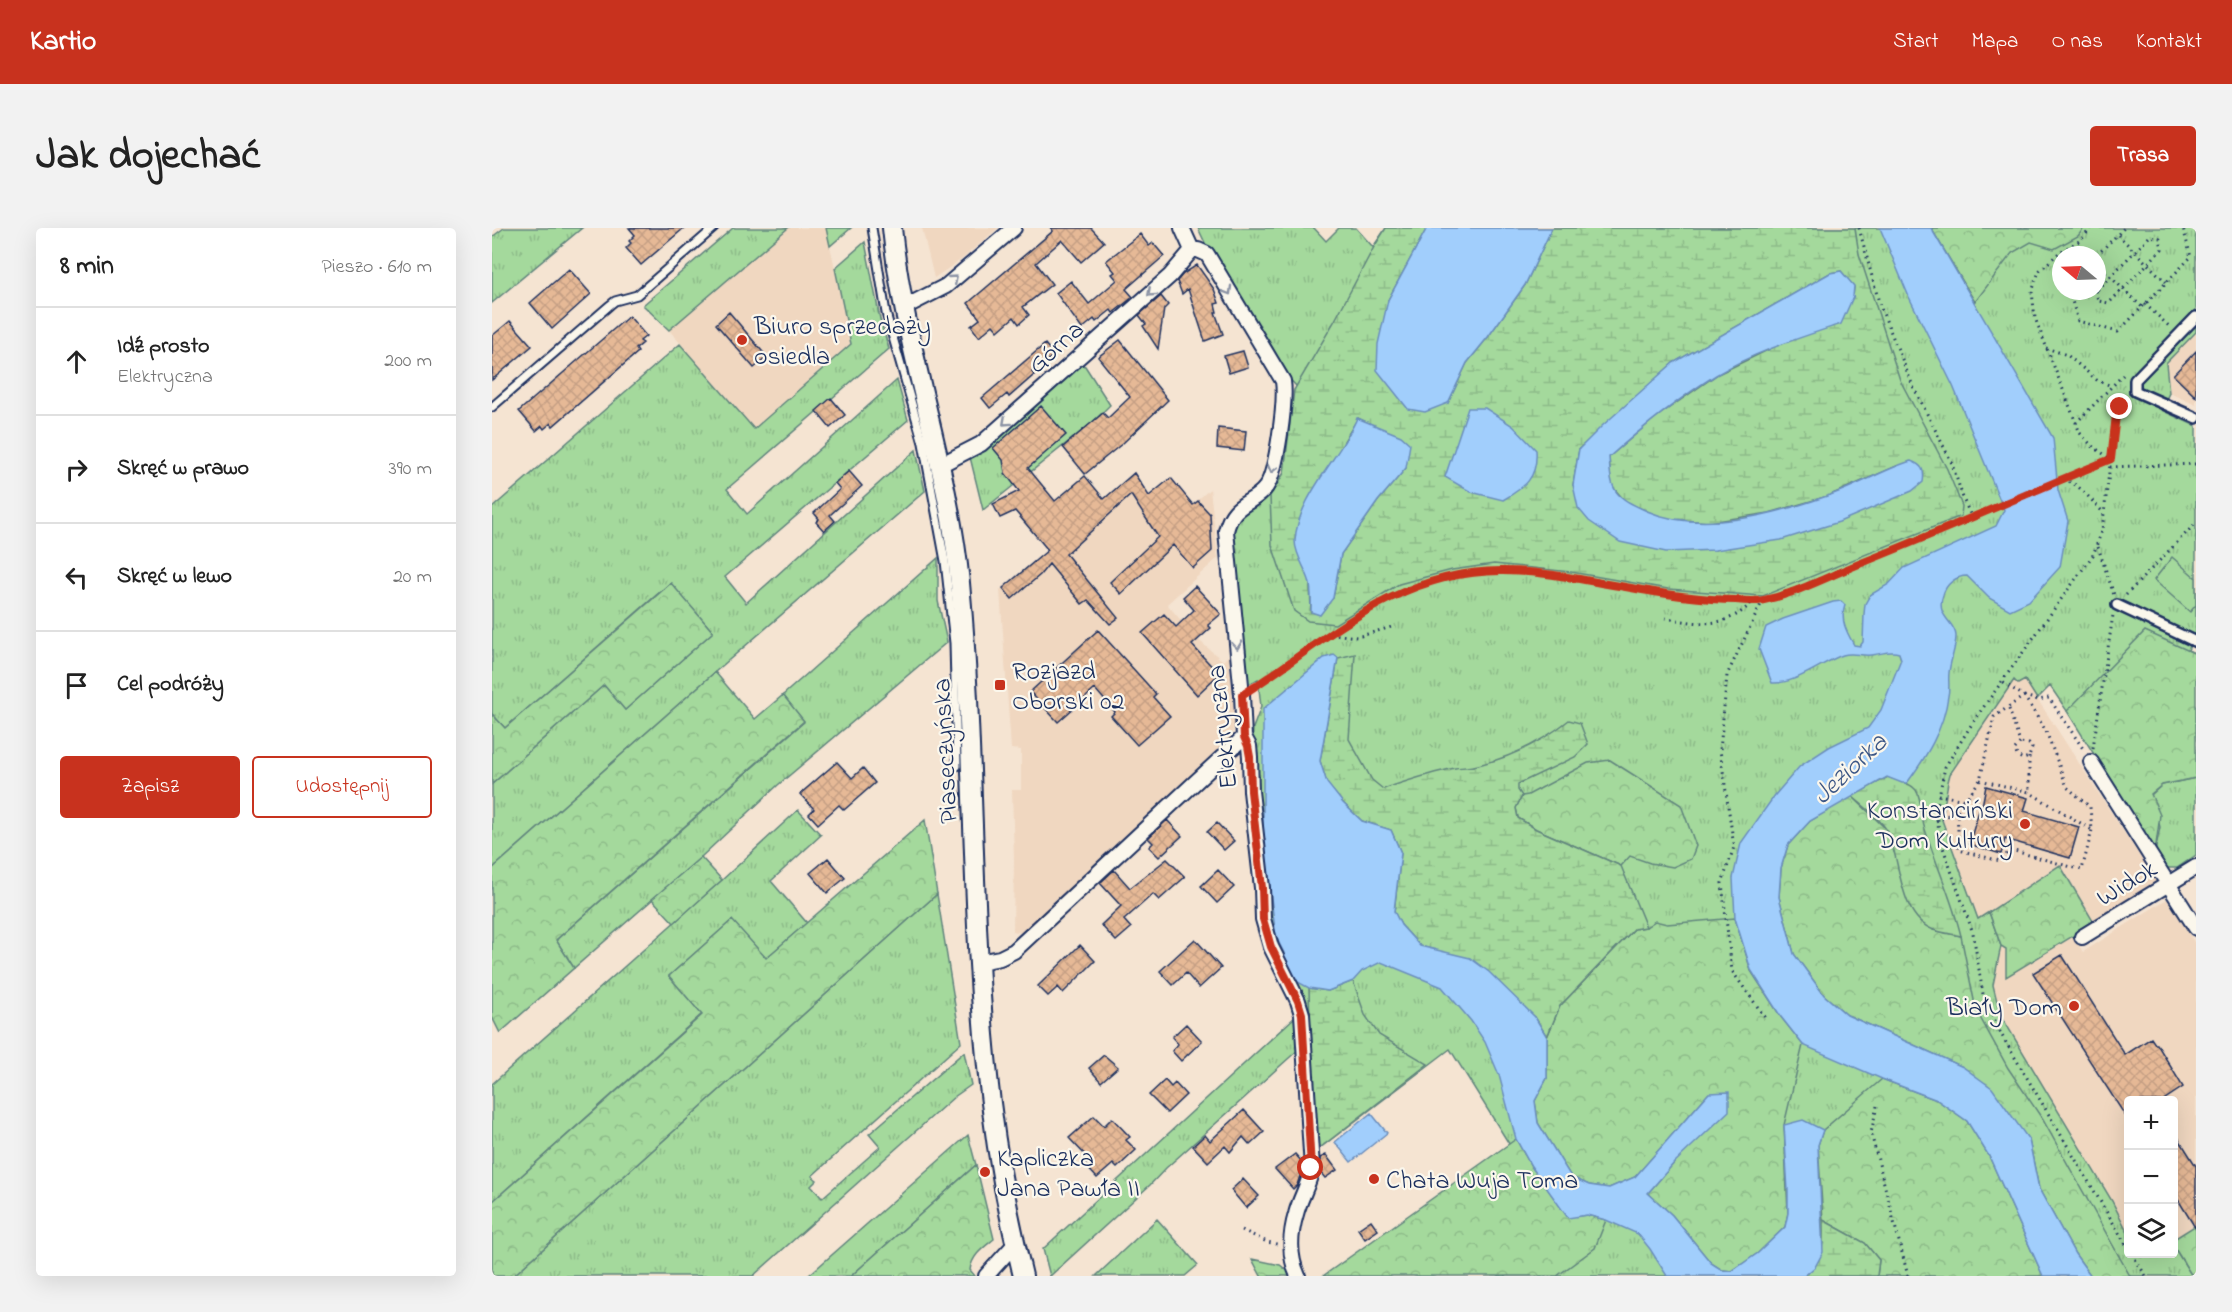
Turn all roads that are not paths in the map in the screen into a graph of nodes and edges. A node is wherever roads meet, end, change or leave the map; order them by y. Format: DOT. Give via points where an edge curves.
graph roads {
  1 [pos="714,228"];
  2 [pos="872,228"];
  3 [pos="892,228"];
  4 [pos="1014,228"];
  5 [pos="1182,228"];
  6 [pos="1192,250"];
  7 [pos="903,308"];
  8 [pos="2196,318"];
  9 [pos="492,407"];
  10 [pos="2196,418"];
  11 [pos="940,465"];
  12 [pos="2117,605"];
  13 [pos="2196,642"];
  14 [pos="1244,737"];
  15 [pos="2091,762"];
  16 [pos="957,766"];
  17 [pos="2196,867"];
  18 [pos="2169,885"];
  19 [pos="2196,928"];
  20 [pos="2082,937"];
  21 [pos="979,962"];
  22 [pos="1015,1244"];
  23 [pos="986,1276"];
  24 [pos="1023,1276"];
  25 [pos="1298,1276"];
  1 -- 9 [label="lane" via="637,295 610,305"];
  2 -- 16 [label="lane" via="886,313 923,444 945,561 954,643"];
  3 -- 7 [label="main road, Piaseczyńska"];
  7 -- 4 [label="street, one-way" via="946,286"];
  5 -- 6 [label="street"];
  6 -- 11 [label="street, Górna, one-way" via="1170,276 981,444"];
  6 -- 14 [label="street, Elektryczna, one-way" via="1207,254 1283,381 1285,394 1273,472 1265,489 1241,505 1228,521"];
  7 -- 11 [label="main road, Piaseczyńska"];
  8 -- 10 [label="street" via="2135,380 2135,391"];
  11 -- 21 [label="main road, Piaseczyńska" via="960,584"];
  12 -- 13 [label="street"];
  14 -- 21 [label="street" via="1014,951"];
  14 -- 25 [label="street, Elektryczna" via="1250,757 1266,935 1302,1014 1311,1168 1291,1242"];
  15 -- 18 [label="street"];
  17 -- 18 [label="street, Widok"];
  18 -- 19 [label="street"];
  18 -- 20 [label="street, Widok"];
  21 -- 22 [label="main road, Piaseczyńska" via="991,1101"];
  22 -- 23 [label="street"];
  22 -- 24 [label="main road, Piaseczyńska"];
}
